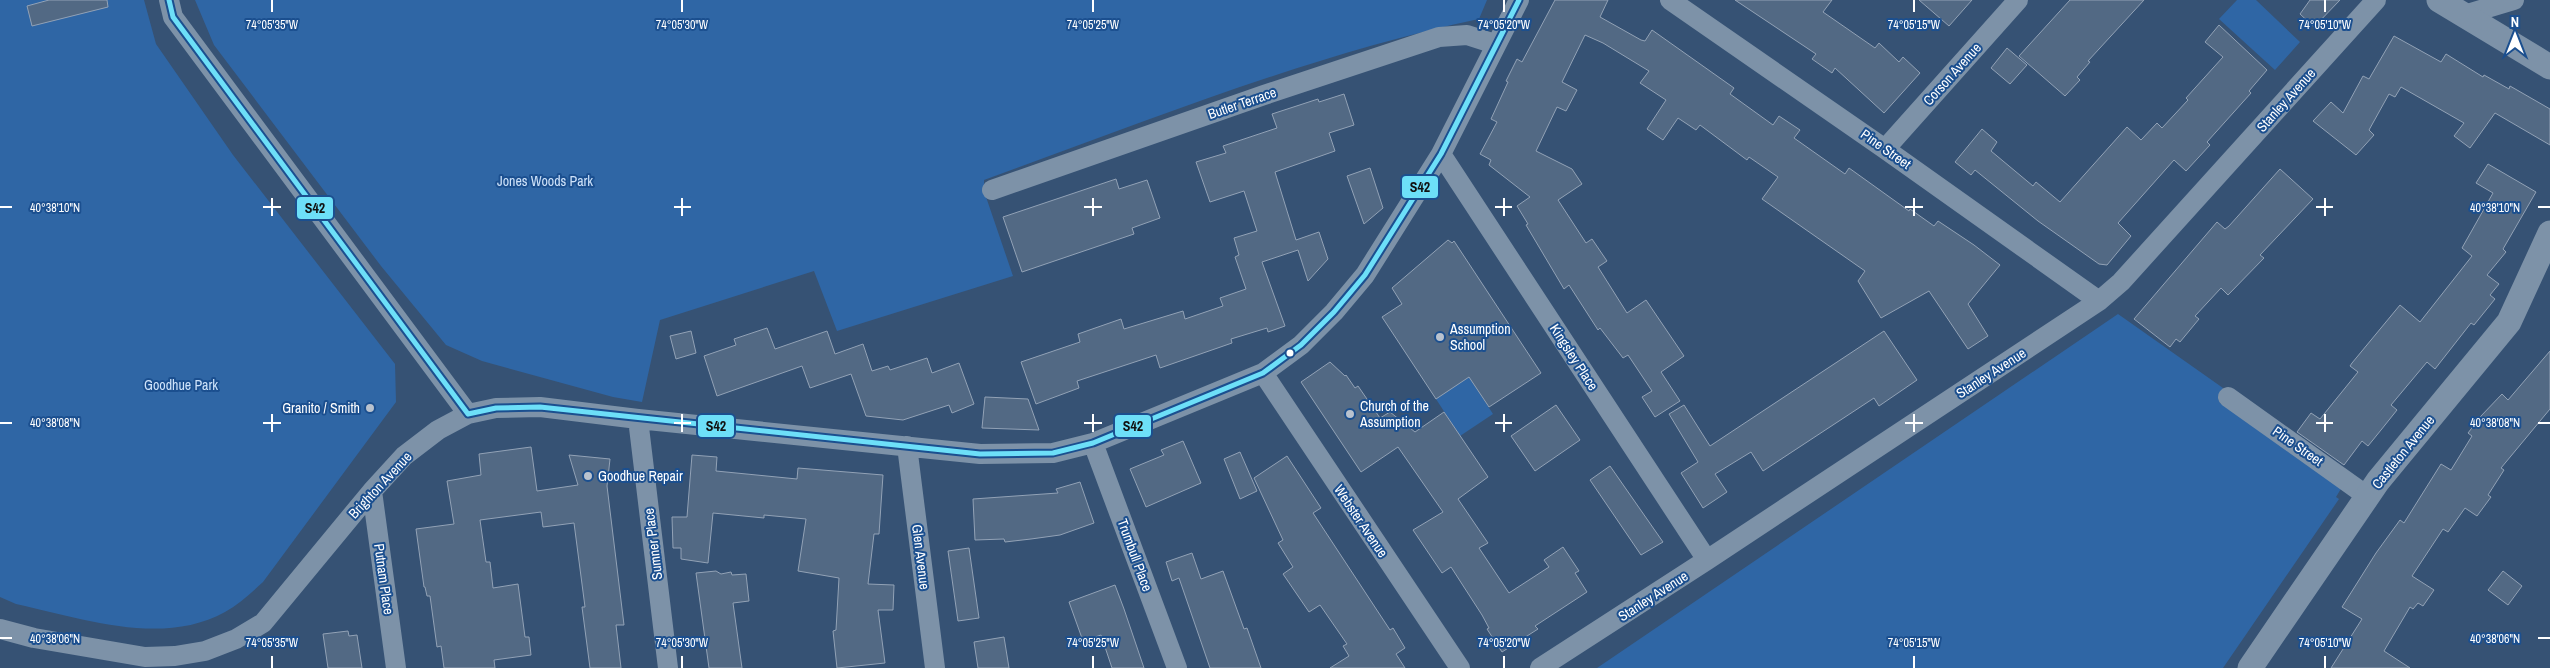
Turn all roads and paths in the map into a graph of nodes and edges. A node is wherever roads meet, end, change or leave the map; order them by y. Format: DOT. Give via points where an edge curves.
graph roads {
  1 [pos="168,0"];
  2 [pos="1519,0"];
  3 [pos="1670,0"];
  4 [pos="2376,0"];
  5 [pos="2439,0"];
  6 [pos="2514,0"];
  7 [pos="2016,1"];
  8 [pos="2464,15"];
  9 [pos="1495,44"];
  10 [pos="2550,66"];
  11 [pos="1886,149"];
  12 [pos="1440,154"];
  13 [pos="992,190"];
  14 [pos="2550,233"];
  15 [pos="2100,301"];
  16 [pos="1263,373"];
  17 [pos="2228,397"];
  18 [pos="468,414"];
  19 [pos="638,420"];
  20 [pos="1093,443"];
  21 [pos="907,446"];
  22 [pos="372,490"];
  23 [pos="2367,496"];
  24 [pos="1708,560"];
  25 [pos="0,629"];
  26 [pos="396,668"];
  27 [pos="668,668"];
  28 [pos="936,668"];
  29 [pos="1176,668"];
  30 [pos="1460,668"];
  31 [pos="1540,668"];
  32 [pos="2250,668"];
  1 -- 18 [label="street" via="173,18"];
  2 -- 9 [label="street, Brighton Avenue"];
  3 -- 11 [label="street, Pine Street"];
  4 -- 15 [label="street, Stanley Avenue" via="2121,282"];
  5 -- 8 [label="street"];
  6 -- 8 [label="street"];
  7 -- 11 [label="street, Corson Avenue"];
  8 -- 10 [label="street"];
  9 -- 12 [label="street, Brighton Avenue"];
  9 -- 13 [label="street, Butler Terrace" via="1467,35 1439,37"];
  11 -- 15 [label="street, Pine Street"];
  12 -- 16 [label="street, Brighton Avenue" via="1365,275 1308,338"];
  12 -- 24 [label="street, Kingsley Place"];
  14 -- 23 [label="street, Castleton Avenue" via="2509,322"];
  15 -- 24 [label="street, Stanley Avenue"];
  16 -- 20 [label="street, Brighton Avenue"];
  16 -- 30 [label="street, Webster Avenue"];
  17 -- 23 [label="street, Pine Street"];
  18 -- 19 [label="street, Brighton Avenue" via="496,408 540,407"];
  18 -- 22 [label="street, Brighton Avenue" via="438,430 404,456"];
  19 -- 21 [label="street, Brighton Avenue"];
  19 -- 27 [label="street, Sumner Place"];
  20 -- 21 [label="street, Brighton Avenue" via="1053,453 980,454"];
  20 -- 29 [label="street, Trumbull Place"];
  21 -- 28 [label="street, Glen Avenue"];
  22 -- 25 [label="street, Brighton Avenue" via="263,623 213,648 175,656 145,657"];
  22 -- 26 [label="street, Putnam Place"];
  23 -- 32 [label="street, Castleton Avenue"];
  24 -- 31 [label="street, Stanley Avenue"];
}
